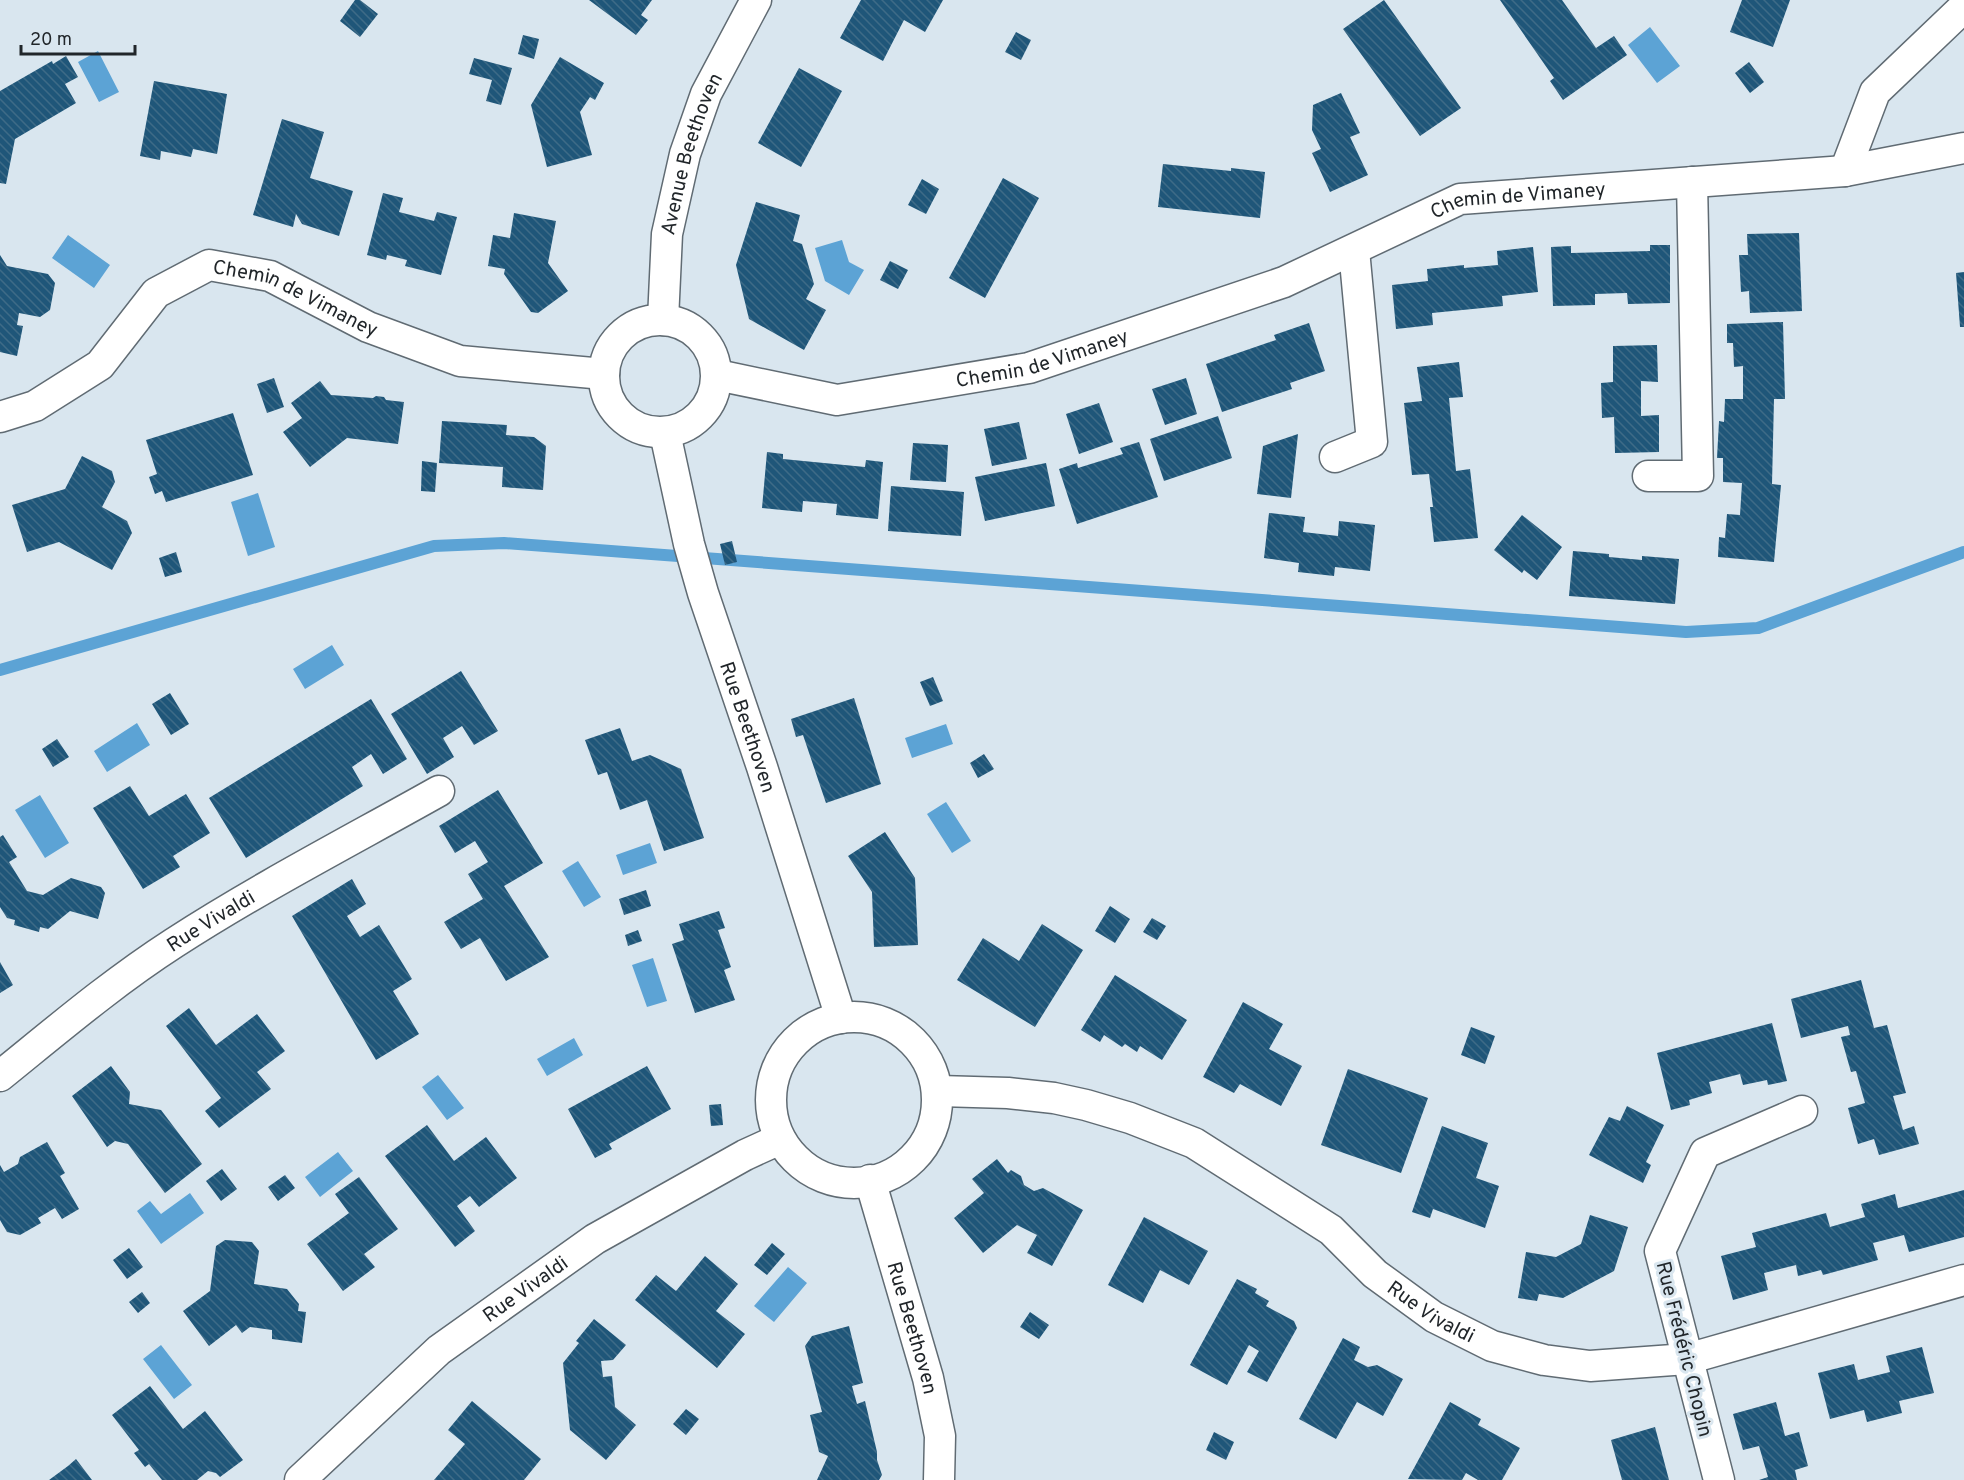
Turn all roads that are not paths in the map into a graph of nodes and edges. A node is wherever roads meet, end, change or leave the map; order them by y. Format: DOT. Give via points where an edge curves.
graph roads {
  1 [pos="756,0"];
  2 [pos="1964,7"];
  3 [pos="1964,148"];
  4 [pos="1845,171"];
  5 [pos="1692,182"];
  6 [pos="1354,250"];
  7 [pos="663,320"];
  8 [pos="604,374"];
  9 [pos="717,375"];
  10 [pos="0,417"];
  11 [pos="665,433"];
  12 [pos="1335,457"];
  13 [pos="1648,476"];
  14 [pos="439,791"];
  15 [pos="841,1018"];
  16 [pos="0,1076"];
  17 [pos="939,1091"];
  18 [pos="1802,1111"];
  19 [pos="780,1139"];
  20 [pos="870,1180"];
  21 [pos="1964,1280"];
  22 [pos="1687,1359"];
  23 [pos="300,1480"];
  24 [pos="939,1480"];
  25 [pos="1719,1480"];
  1 -- 7 [label="street, Avenue Beethoven" via="706,94 686,154 667,234"];
  2 -- 4 [label="street" via="1875,92"];
  3 -- 4 [label="street, Chemin de Vimaney"];
  4 -- 5 [label="street, Chemin de Vimaney"];
  5 -- 6 [label="street, Chemin de Vimaney" via="1460,199"];
  5 -- 13 [label="street" via="1698,476"];
  6 -- 9 [label="street, Chemin de Vimaney" via="1284,282 1029,368 837,400"];
  6 -- 12 [label="street" via="1372,442"];
  7 -- 8 [label="street" via="629,329 607,357"];
  7 -- 9 [label="street" via="694,331 714,358"];
  8 -- 10 [label="street, Chemin de Vimaney" via="460,361 368,327 270,276 209,265 156,293 100,366 35,406"];
  8 -- 11 [label="street" via="606,393 615,411 629,424"];
  9 -- 11 [label="street" via="707,408 682,429"];
  11 -- 15 [label="street, Rue Beethoven" via="703,593"];
  14 -- 16 [label="street, Rue Vivaldi" via="173,944 95,999"];
  15 -- 17 [label="street" via="869,1018 894,1028 916,1044"];
  15 -- 19 [label="street" via="815,1027 793,1044 778,1068 771,1095"];
  17 -- 20 [label="street" via="936,1119 911,1162 890,1176"];
  17 -- 22 [label="street, Rue Vivaldi" via="1008,1093 1086,1104 1194,1143 1331,1230 1375,1274 1434,1317 1492,1346 1544,1360 1590,1366"];
  18 -- 22 [label="street, Rue Frédéric Chopin" via="1705,1153 1660,1251"];
  19 -- 20 [label="street" via="801,1165 821,1177 844,1183"];
  19 -- 23 [label="street, Rue Vivaldi" via="595,1239 439,1350"];
  20 -- 24 [label="street, Rue Beethoven" via="928,1378 940,1436"];
  21 -- 22 [label="street, Rue Vivaldi"];
  22 -- 25 [label="street, Rue Frédéric Chopin"];
}
